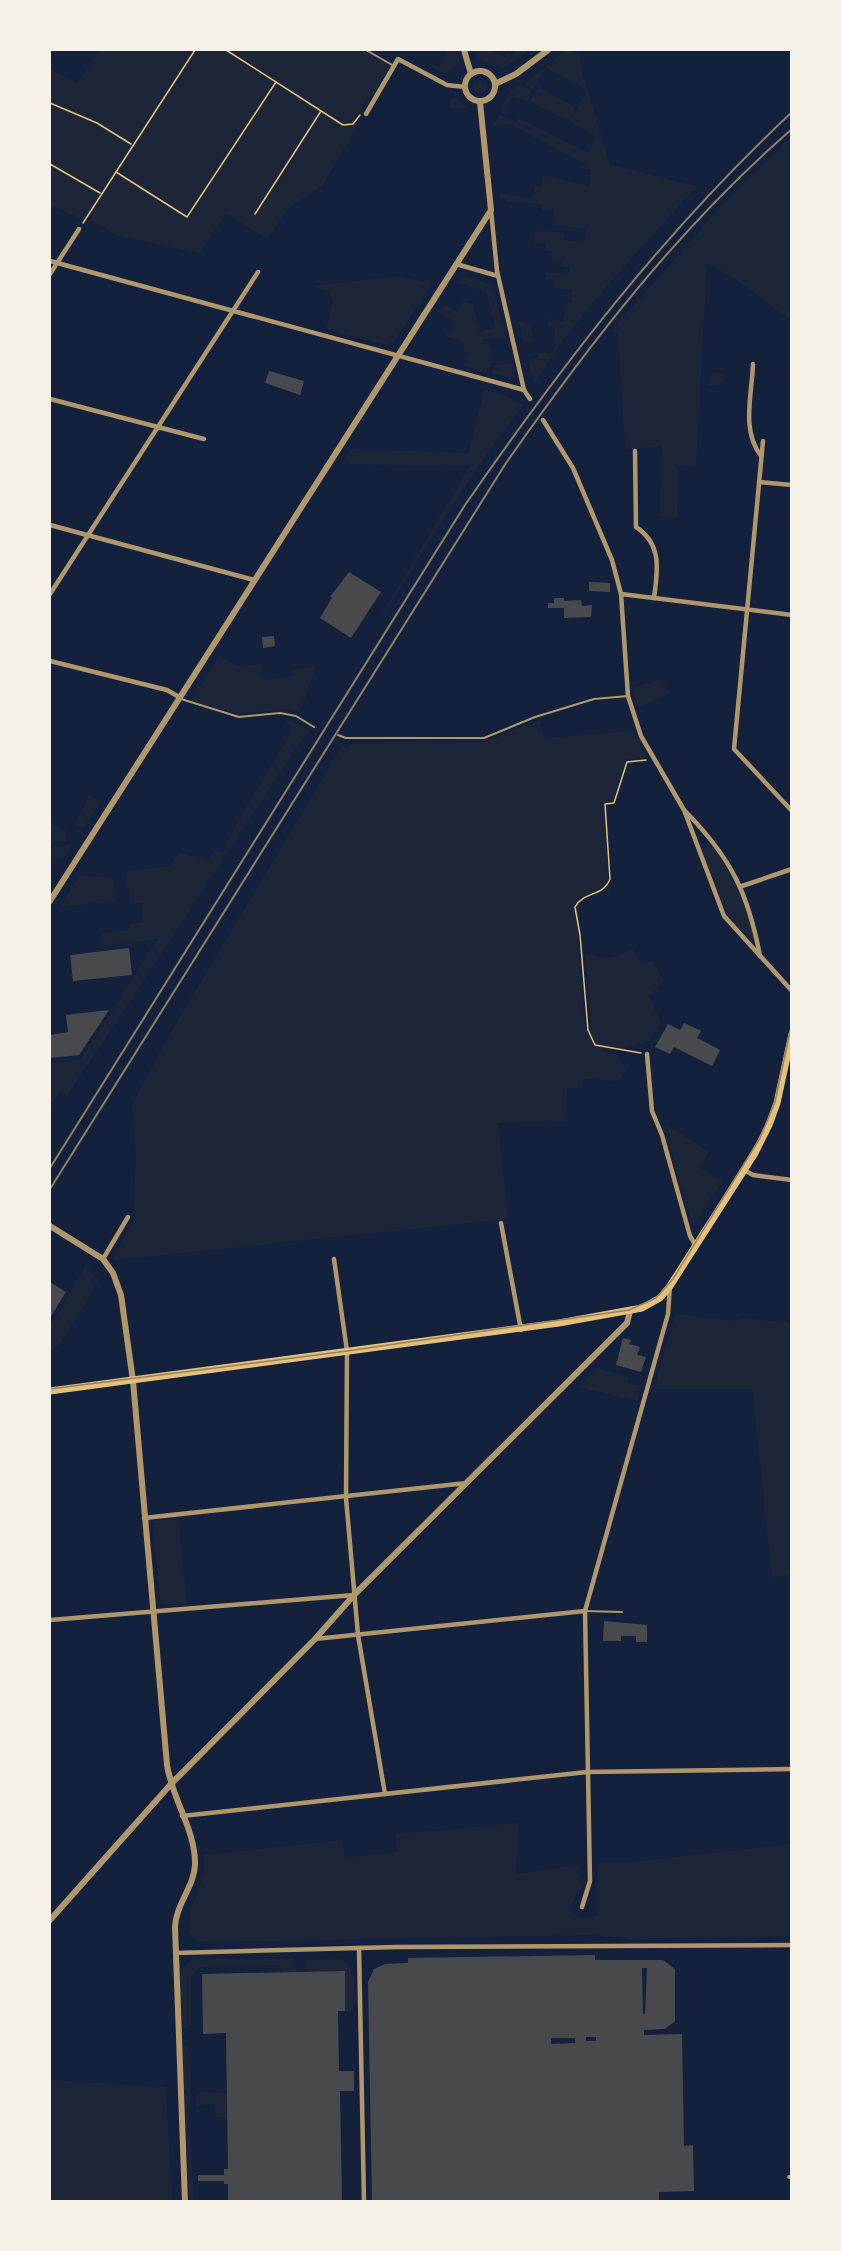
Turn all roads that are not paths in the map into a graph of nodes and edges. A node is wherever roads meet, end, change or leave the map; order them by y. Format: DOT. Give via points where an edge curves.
graph roads {
  1 [pos="366,50"];
  2 [pos="464,50"];
  3 [pos="548,50"];
  4 [pos="394,66"];
  5 [pos="471,74"];
  6 [pos="495,84"];
  7 [pos="465,87"];
  8 [pos="480,102"];
  9 [pos="366,114"];
  10 [pos="491,210"];
  11 [pos="79,229"];
  12 [pos="50,261"];
  13 [pos="57,263"];
  14 [pos="456,264"];
  15 [pos="258,272"];
  16 [pos="50,274"];
  17 [pos="498,276"];
  18 [pos="231,311"];
  19 [pos="397,356"];
  20 [pos="753,364"];
  21 [pos="524,390"];
  22 [pos="50,399"];
  23 [pos="530,399"];
  24 [pos="543,420"];
  25 [pos="156,427"];
  26 [pos="204,439"];
  27 [pos="763,441"];
  28 [pos="634,451"];
  29 [pos="761,456"];
  30 [pos="759,482"];
  31 [pos="792,485"];
  32 [pos="50,525"];
  33 [pos="87,535"];
  34 [pos="254,580"];
  35 [pos="50,594"];
  36 [pos="621,594"];
  37 [pos="654,597"];
  38 [pos="748,610"];
  39 [pos="792,615"];
  40 [pos="50,661"];
  41 [pos="628,696"];
  42 [pos="179,697"];
  43 [pos="314,727"];
  44 [pos="338,735"];
  45 [pos="684,810"];
  46 [pos="792,811"];
  47 [pos="792,869"];
  48 [pos="741,886"];
  49 [pos="50,901"];
  50 [pos="760,956"];
  51 [pos="792,991"];
  52 [pos="792,1035"];
  53 [pos="647,1054"];
  54 [pos="744,1170"];
  55 [pos="792,1180"];
  56 [pos="128,1217"];
  57 [pos="501,1223"];
  58 [pos="50,1226"];
  59 [pos="696,1246"];
  60 [pos="103,1259"];
  61 [pos="334,1259"];
  62 [pos="670,1286"];
  63 [pos="630,1311"];
  64 [pos="521,1330"];
  65 [pos="347,1353"];
  66 [pos="133,1381"];
  67 [pos="50,1391"];
  68 [pos="469,1482"];
  69 [pos="346,1498"];
  70 [pos="144,1518"];
  71 [pos="354,1595"];
  72 [pos="585,1611"];
  73 [pos="152,1612"];
  74 [pos="622,1612"];
  75 [pos="50,1620"];
  76 [pos="358,1635"];
  77 [pos="315,1639"];
  78 [pos="792,1768"];
  79 [pos="587,1772"];
  80 [pos="171,1784"];
  81 [pos="385,1794"];
  82 [pos="182,1816"];
  83 [pos="582,1907"];
  84 [pos="50,1920"];
  85 [pos="792,1946"];
  86 [pos="359,1948"];
  87 [pos="175,1953"];
  88 [pos="185,2202"];
  89 [pos="364,2202"];
  1 -- 4 [label="lane"];
  2 -- 5 [label="street"];
  3 -- 6 [label="street"];
  4 -- 7 [label="street" via="398,59 447,85"];
  4 -- 9 [label="street"];
  5 -- 6 [label="street" via="486,72"];
  5 -- 7 [label="street"];
  6 -- 8 [label="street" via="490,98"];
  7 -- 8 [label="street" via="468,96"];
  8 -- 10 [label="street"];
  10 -- 14 [label="street"];
  10 -- 17 [label="street"];
  11 -- 13 [label="street"];
  12 -- 13 [label="street"];
  13 -- 16 [label="street"];
  13 -- 18 [label="street"];
  14 -- 17 [label="street"];
  14 -- 19 [label="street"];
  15 -- 18 [label="street"];
  17 -- 21 [label="street"];
  18 -- 19 [label="street"];
  18 -- 25 [label="street"];
  19 -- 21 [label="street"];
  19 -- 34 [label="street"];
  20 -- 29 [label="street" via="748,431"];
  21 -- 23 [label="street"];
  22 -- 25 [label="street"];
  24 -- 36 [label="street" via="573,468 612,560"];
  25 -- 26 [label="street"];
  25 -- 33 [label="street"];
  27 -- 29 [label="street"];
  28 -- 37 [label="street" via="636,527 646,533 659,562"];
  29 -- 30 [label="street"];
  30 -- 31 [label="street"];
  30 -- 38 [label="street"];
  32 -- 33 [label="street"];
  33 -- 34 [label="street"];
  33 -- 35 [label="street"];
  34 -- 42 [label="street"];
  36 -- 37 [label="street"];
  36 -- 41 [label="street"];
  37 -- 38 [label="street"];
  38 -- 39 [label="street"];
  38 -- 46 [label="street" via="734,749"];
  40 -- 42 [label="street" via="167,690"];
  41 -- 44 [label="lane" via="594,699 484,738"];
  41 -- 45 [label="street" via="641,736"];
  42 -- 43 [label="lane" via="184,702 239,717 280,713 296,716"];
  42 -- 49 [label="street"];
  45 -- 48 [label="street" via="712,838"];
  45 -- 50 [label="street" via="724,916"];
  47 -- 48 [label="street"];
  48 -- 50 [label="street"];
  50 -- 51 [label="street"];
  52 -- 54 [label="main road" via="777,1103"];
  53 -- 59 [label="street" via="652,1111"];
  54 -- 55 [label="street" via="753,1175"];
  54 -- 59 [label="main road"];
  56 -- 60 [label="street"];
  57 -- 64 [label="street"];
  58 -- 60 [label="street"];
  59 -- 62 [label="main road"];
  60 -- 66 [label="street" via="121,1295"];
  61 -- 65 [label="street"];
  62 -- 63 [label="main road" via="651,1304"];
  62 -- 72 [label="street" via="669,1314"];
  63 -- 64 [label="main road"];
  63 -- 68 [label="street" via="627,1323"];
  64 -- 65 [label="main road"];
  65 -- 66 [label="main road"];
  65 -- 69 [label="street"];
  66 -- 67 [label="main road"];
  66 -- 70 [label="street"];
  68 -- 69 [label="street"];
  68 -- 71 [label="street"];
  69 -- 70 [label="street"];
  69 -- 71 [label="street"];
  70 -- 73 [label="street"];
  71 -- 73 [label="street"];
  71 -- 76 [label="street"];
  71 -- 77 [label="street"];
  72 -- 74 [label="lane"];
  72 -- 76 [label="street"];
  72 -- 79 [label="street"];
  73 -- 75 [label="street"];
  73 -- 80 [label="street"];
  76 -- 77 [label="street"];
  76 -- 81 [label="street"];
  77 -- 80 [label="street"];
  78 -- 79 [label="street"];
  79 -- 81 [label="street"];
  79 -- 83 [label="street" via="590,1881"];
  80 -- 82 [label="street"];
  80 -- 84 [label="street"];
  81 -- 82 [label="street"];
  82 -- 87 [label="street" via="192,1842 195,1866 176,1917"];
  85 -- 86 [label="street"];
  86 -- 87 [label="street"];
  86 -- 89 [label="street"];
  87 -- 88 [label="street"];
}
